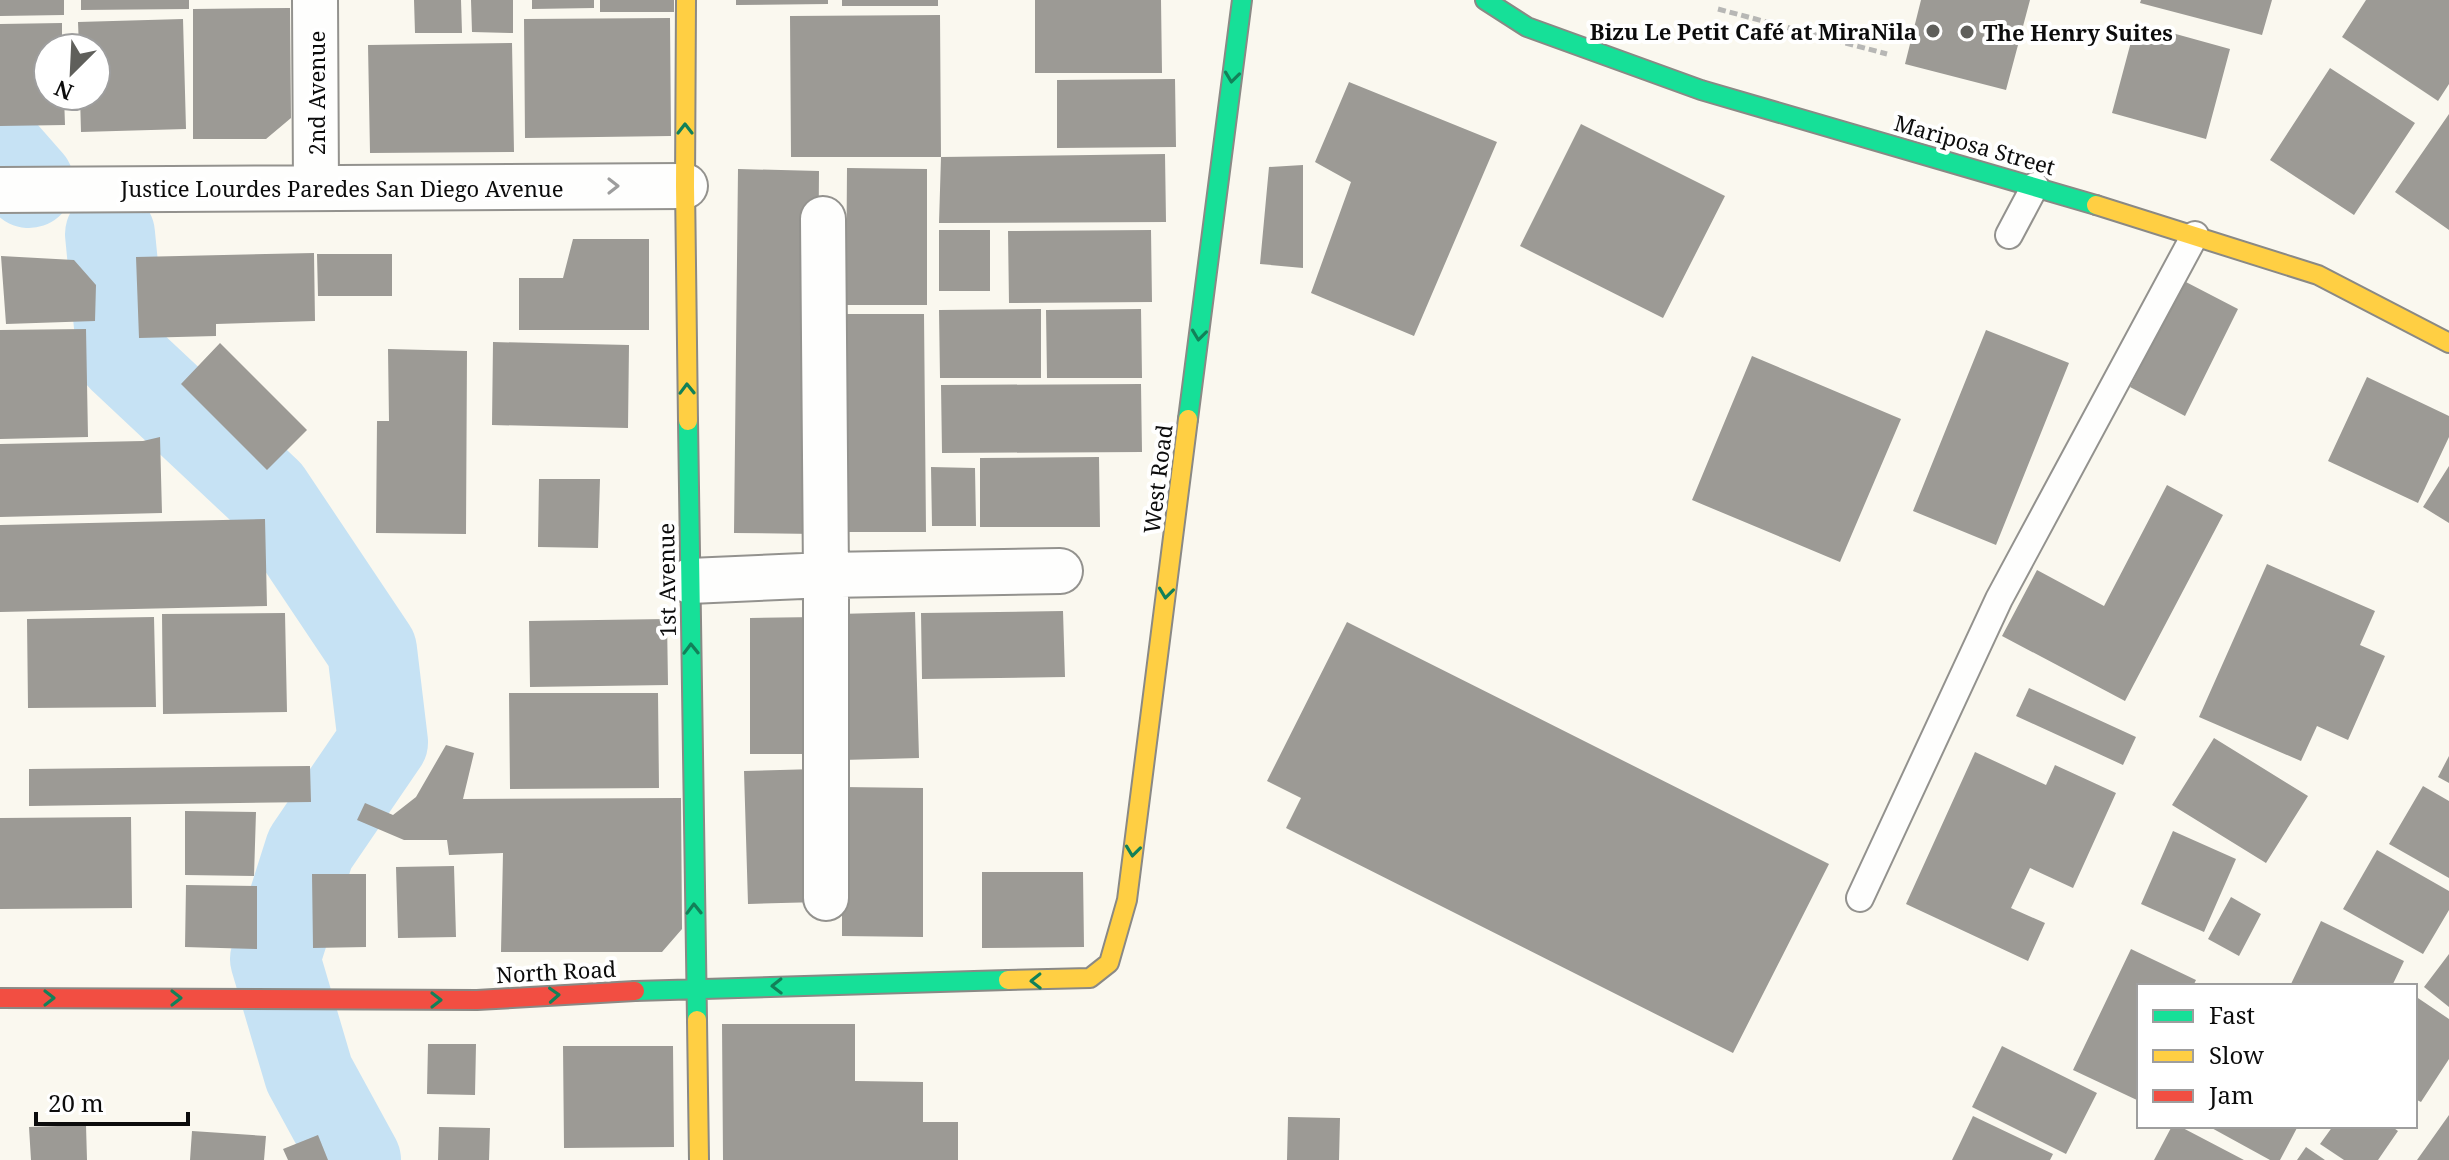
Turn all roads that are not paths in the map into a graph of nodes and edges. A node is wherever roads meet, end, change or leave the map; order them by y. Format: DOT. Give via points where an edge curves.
graph roads {
  1 [pos="315,0"];
  2 [pos="686,0"];
  3 [pos="1242,0"];
  4 [pos="1485,0"];
  5 [pos="316,186"];
  6 [pos="685,186"];
  7 [pos="2035,186"];
  8 [pos="6,190"];
  9 [pos="823,219"];
  10 [pos="2009,235"];
  11 [pos="2195,235"];
  12 [pos="2449,343"];
  13 [pos="1060,571"];
  14 [pos="826,575"];
  15 [pos="690,581"];
  16 [pos="826,898"];
  17 [pos="1860,898"];
  18 [pos="1109,963"];
  19 [pos="694,987"];
  20 [pos="0,998"];
  21 [pos="699,1160"];
  1 -- 5 [label="street, 2nd Avenue"];
  6 -- 2 [label="street, 1st Avenue, one-way"];
  3 -- 18 [label="street, West Road, one-way" via="1127,900"];
  4 -- 7 [label="street, Mariposa Street" via="1527,27 1701,90"];
  5 -- 6 [label="street, Justice Lourdes Paredes San Diego Avenue, one-way"];
  5 -- 8 [label="street, Justice Lourdes Paredes San Diego Avenue"];
  15 -- 6 [label="street, 1st Avenue, one-way"];
  7 -- 10 [label="lane"];
  7 -- 11 [label="street, Mariposa Street"];
  9 -- 14 [label="street"];
  11 -- 12 [label="street, Mariposa Street" via="2318,275"];
  11 -- 17 [label="lane" via="1999,599"];
  13 -- 14 [label="street"];
  14 -- 15 [label="street"];
  14 -- 16 [label="street"];
  19 -- 15 [label="street, 1st Avenue, one-way"];
  18 -- 19 [label="street, North Road, one-way" via="1090,978 1066,981"];
  20 -- 19 [label="street, North Road, one-way" via="477,1000"];
  19 -- 21 [label="street, 1st Avenue"];
}
